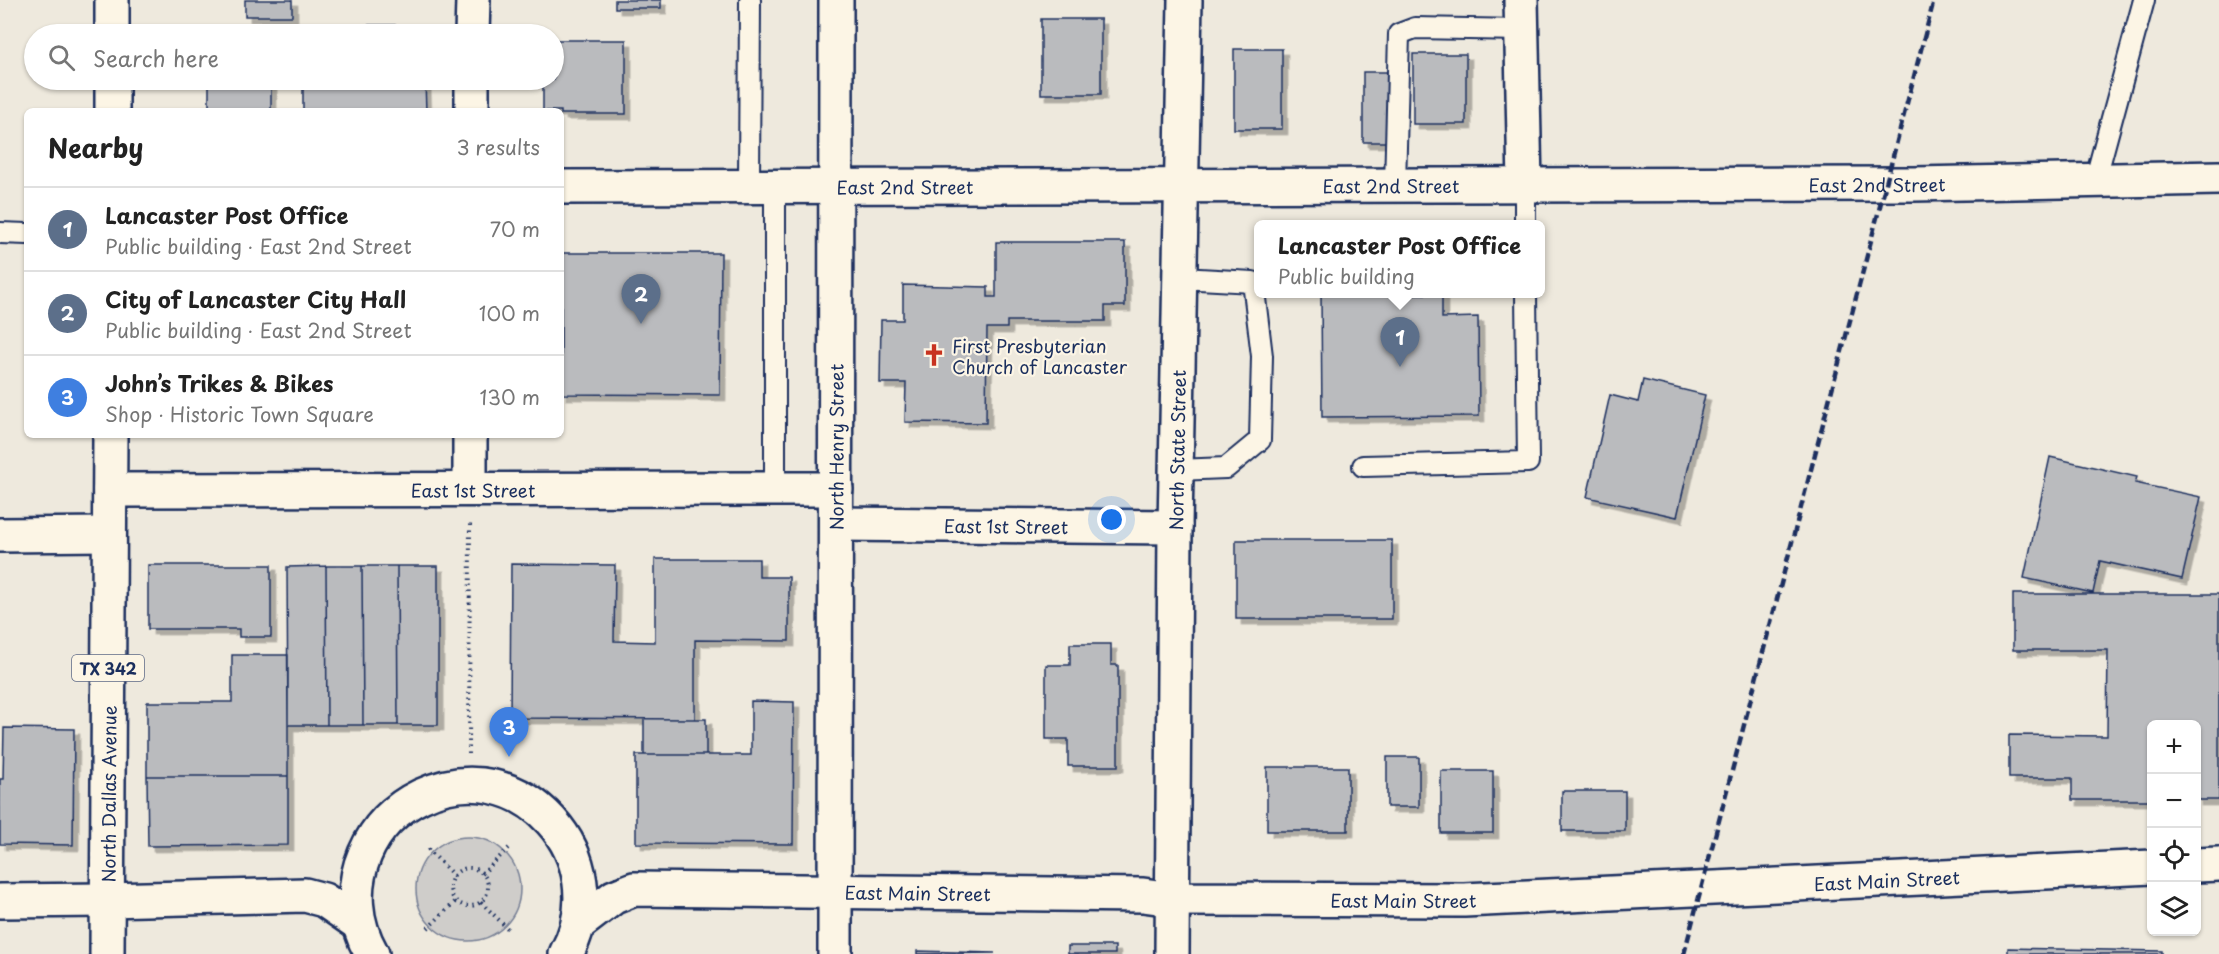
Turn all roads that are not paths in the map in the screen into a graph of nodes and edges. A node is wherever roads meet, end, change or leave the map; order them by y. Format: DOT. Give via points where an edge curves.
graph roads {
  1 [pos="112,0"];
  2 [pos="472,0"];
  3 [pos="750,0"];
  4 [pos="836,0"];
  5 [pos="1185,0"];
  6 [pos="2144,0"];
  7 [pos="1521,15"];
  8 [pos="112,24"];
  9 [pos="472,24"];
  10 [pos="112,90"];
  11 [pos="472,90"];
  12 [pos="111,108"];
  13 [pos="472,108"];
  14 [pos="2219,178"];
  15 [pos="2095,181"];
  16 [pos="1525,184"];
  17 [pos="1395,185"];
  18 [pos="762,186"];
  19 [pos="836,186"];
  20 [pos="1183,186"];
  21 [pos="564,187"];
  22 [pos="1526,220"];
  23 [pos="0,234"];
  24 [pos="24,234"];
  25 [pos="1181,278"];
  26 [pos="1254,292"];
  27 [pos="1255,298"];
  28 [pos="1526,298"];
  29 [pos="110,438"];
  30 [pos="470,438"];
  31 [pos="1363,466"];
  32 [pos="1177,470"];
  33 [pos="110,489"];
  34 [pos="470,489"];
  35 [pos="775,489"];
  36 [pos="836,489"];
  37 [pos="836,524"];
  38 [pos="1175,527"];
  39 [pos="109,534"];
  40 [pos="0,535"];
  41 [pos="577,863"];
  42 [pos="361,864"];
  43 [pos="2219,864"];
  44 [pos="2201,865"];
  45 [pos="2147,867"];
  46 [pos="653,889"];
  47 [pos="835,893"];
  48 [pos="286,895"];
  49 [pos="1172,899"];
  50 [pos="107,900"];
  51 [pos="0,901"];
  52 [pos="580,923"];
  53 [pos="359,924"];
  54 [pos="107,954"];
  55 [pos="372,954"];
  56 [pos="566,954"];
  57 [pos="835,954"];
  58 [pos="1172,954"];
  1 -- 8 [label="street"];
  2 -- 9 [label="street"];
  3 -- 18 [label="lane"];
  4 -- 19 [label="street, North Henry Street"];
  5 -- 20 [label="street, North State Street"];
  6 -- 15 [label="lane"];
  7 -- 16 [label="street"];
  7 -- 17 [label="lane" via="1415,28 1399,34"];
  10 -- 12 [label="street"];
  11 -- 13 [label="street"];
  14 -- 15 [label="street, East 2nd Street"];
  15 -- 16 [label="street, East 2nd Street"];
  16 -- 17 [label="street, East 2nd Street"];
  16 -- 22 [label="lane"];
  17 -- 20 [label="street, East 2nd Street"];
  18 -- 19 [label="street, East 2nd Street"];
  18 -- 21 [label="street, East 2nd Street"];
  18 -- 35 [label="lane"];
  19 -- 20 [label="street, East 2nd Street"];
  19 -- 36 [label="street, North Henry Street"];
  20 -- 25 [label="street, North State Street"];
  23 -- 24 [label="lane"];
  25 -- 26 [label="lane" via="1253,282"];
  25 -- 32 [label="street, North State Street"];
  27 -- 32 [label="lane" via="1262,368 1260,440 1226,468"];
  28 -- 31 [label="lane" via="1528,462"];
  29 -- 33 [label="street, North Dallas Avenue / TX 342"];
  30 -- 34 [label="street"];
  32 -- 38 [label="street, North State Street"];
  33 -- 34 [label="street, East 1st Street"];
  33 -- 39 [label="street, North Dallas Avenue / TX 342"];
  34 -- 35 [label="street, East 1st Street"];
  35 -- 36 [label="street, East 1st Street"];
  36 -- 37 [label="street, North Henry Street"];
  37 -- 38 [label="street, East 1st Street"];
  37 -- 47 [label="street, North Henry Street"];
  38 -- 49 [label="street, North State Street"];
  39 -- 40 [label="street"];
  39 -- 50 [label="street, North Dallas Avenue / TX 342"];
  41 -- 42 [label="street" via="567,841 535,806 492,787 469,784 428,792 410,801 380,828"];
  41 -- 46 [label="street, East Main Street"];
  41 -- 52 [label="street" via="581,882"];
  42 -- 48 [label="street" via="323,884"];
  42 -- 53 [label="street" via="356,904"];
  43 -- 44 [label="street"];
  45 -- 49 [label="street, East Main Street" via="1464,900"];
  46 -- 47 [label="street, East Main Street"];
  46 -- 52 [label="street, East Main Street" via="634,889 614,897"];
  47 -- 49 [label="street, East Main Street" via="1143,895"];
  47 -- 57 [label="street, North Henry Street"];
  48 -- 50 [label="street"];
  48 -- 53 [label="street" via="324,900"];
  49 -- 58 [label="street, North State Street"];
  50 -- 51 [label="street"];
  50 -- 54 [label="street, TX 342"];
  52 -- 56 [label="street"];
  53 -- 55 [label="street"];
}
